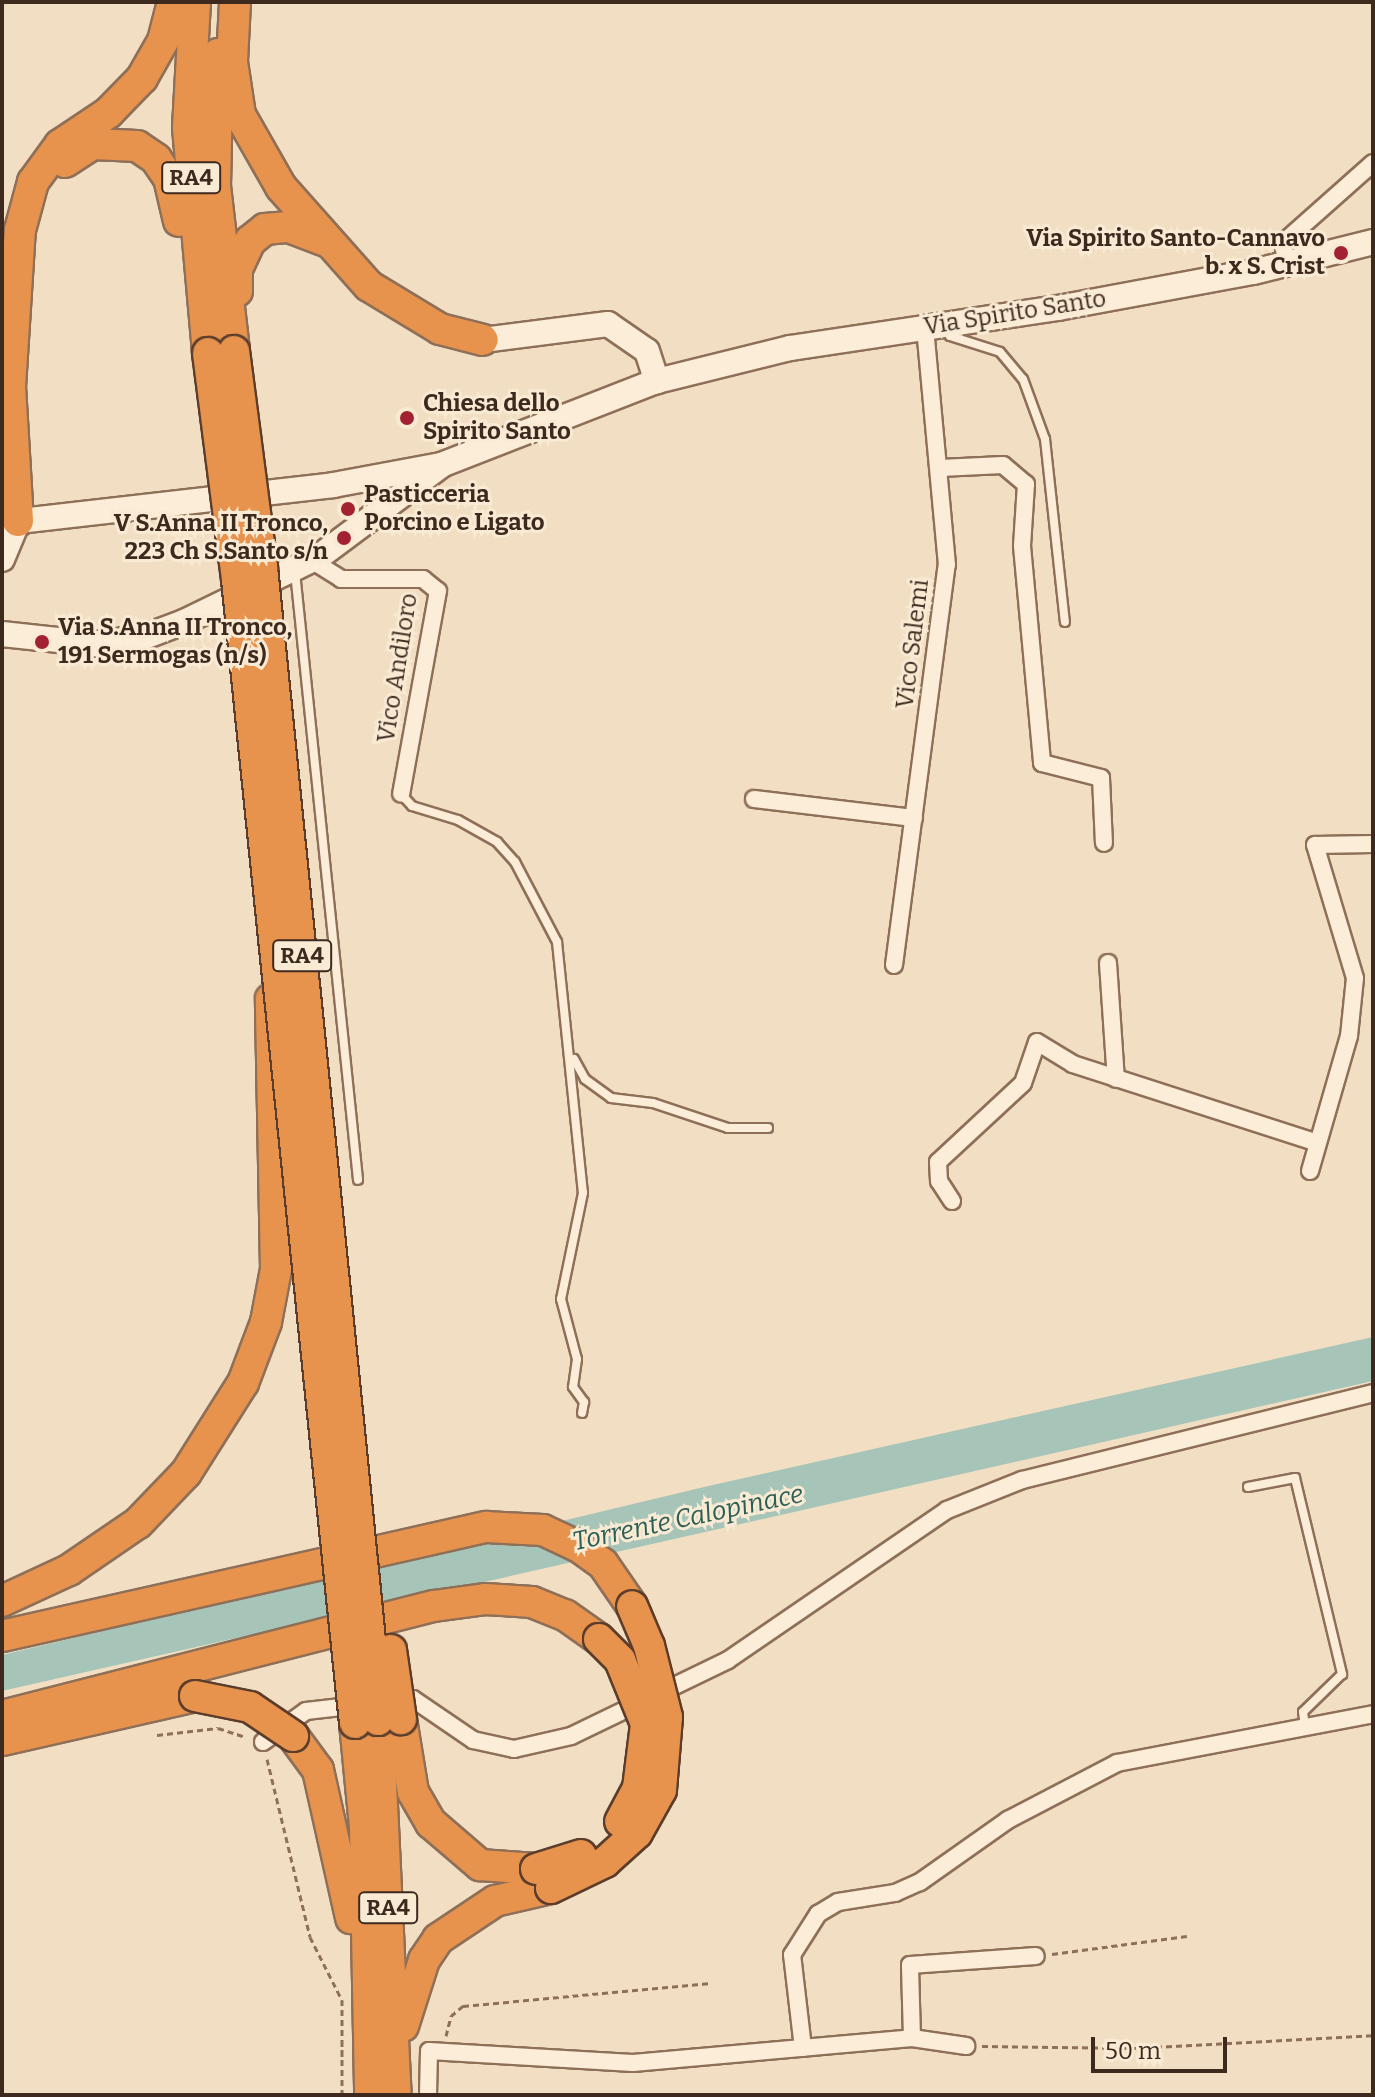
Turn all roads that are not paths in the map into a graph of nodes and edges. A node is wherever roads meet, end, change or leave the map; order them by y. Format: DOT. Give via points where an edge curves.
graph roads {
  1 [pos="173,2"];
  2 [pos="195,2"];
  3 [pos="223,2"];
  4 [pos="235,2"];
  5 [pos="1373,163"];
  6 [pos="33,182"];
  7 [pos="1373,242"];
  8 [pos="331,244"];
  9 [pos="1344,252"];
  10 [pos="1373,255"];
  11 [pos="1285,265"];
  12 [pos="937,326"];
  13 [pos="483,340"];
  14 [pos="216,345"];
  15 [pos="657,381"];
  16 [pos="441,465"];
  17 [pos="940,468"];
  18 [pos="10,522"];
  19 [pos="2,559"];
  20 [pos="303,564"];
  21 [pos="1065,622"];
  22 [pos="2,634"];
  23 [pos="401,794"];
  24 [pos="754,799"];
  25 [pos="914,818"];
  26 [pos="1104,843"];
  27 [pos="1373,844"];
  28 [pos="276,949"];
  29 [pos="1108,963"];
  30 [pos="894,965"];
  31 [pos="571,1055"];
  32 [pos="1116,1079"];
  33 [pos="768,1128"];
  34 [pos="1318,1143"];
  35 [pos="1310,1171"];
  36 [pos="358,1180"];
  37 [pos="952,1201"];
  38 [pos="1373,1393"];
  39 [pos="582,1413"];
  40 [pos="1248,1487"];
  41 [pos="2,1601"];
  42 [pos="2,1636"];
  43 [pos="1373,1714"];
  44 [pos="2,1716"];
  45 [pos="378,1721"];
  46 [pos="1305,1727"];
  47 [pos="2,1740"];
  48 [pos="263,1742"];
  49 [pos="543,1878"];
  50 [pos="1036,1956"];
  51 [pos="912,2038"];
  52 [pos="966,2046"];
  53 [pos="803,2048"];
  54 [pos="383,2059"];
  55 [pos="370,2095"];
  56 [pos="396,2095"];
  57 [pos="428,2095"];
  1 -- 6 [label="highway" via="163,41 142,78 108,113 60,145"];
  2 -- 14 [label="highway, RA4" via="188,128"];
  3 -- 14 [label="highway, RA4" via="215,77"];
  4 -- 8 [label="highway" via="232,62 240,115 281,187"];
  5 -- 11 [label="street" via="1284,242"];
  6 -- 14 [label="highway" via="93,144 137,146 156,159 169,178 187,271"];
  6 -- 18 [label="highway" via="20,230 10,387"];
  7 -- 9 [label="street, Via Spirito Santo"];
  8 -- 13 [label="highway" via="369,286 401,307 440,329"];
  8 -- 14 [label="highway" via="289,227 265,229 250,241"];
  9 -- 10 [label="street"];
  9 -- 11 [label="street, Via Spirito Santo"];
  11 -- 12 [label="street, Via Spirito Santo"];
  12 -- 15 [label="street, Via Spirito Santo" via="790,348"];
  12 -- 17 [label="street, Vico Salemi"];
  12 -- 21 [label="lane" via="950,336 1000,352 1023,379 1045,439"];
  13 -- 15 [label="street" via="608,324 647,351"];
  14 -- 28 [label="highway, RA4, bridge"];
  14 -- 45 [label="highway, RA4, bridge" via="262,568"];
  15 -- 16 [label="street, Via Spirito Santo"];
  16 -- 18 [label="street" via="333,485"];
  16 -- 20 [label="street"];
  17 -- 25 [label="street, Vico Salemi" via="947,565"];
  17 -- 26 [label="street" via="1003,465 1026,484 1022,546 1042,763 1101,778"];
  18 -- 19 [label="street"];
  20 -- 22 [label="street" via="144,637 96,644"];
  20 -- 23 [label="street, Vico Andiloro" via="341,579 423,579 438,591"];
  20 -- 36 [label="lane"];
  23 -- 31 [label="lane" via="412,806 477,829 515,862 557,942"];
  24 -- 25 [label="street"];
  25 -- 30 [label="street, Vico Salemi"];
  27 -- 34 [label="street" via="1315,845 1355,978 1349,1036"];
  28 -- 41 [label="highway, bridge" via="268,1020 276,1269 266,1322 243,1383 186,1473 138,1523 91,1557"];
  28 -- 45 [label="highway, RA4, bridge"];
  29 -- 32 [label="street"];
  31 -- 33 [label="lane" via="585,1079 611,1098 653,1103 728,1128"];
  31 -- 39 [label="lane" via="583,1193 561,1299 577,1359 573,1387 584,1402"];
  32 -- 34 [label="street"];
  32 -- 37 [label="street" via="1073,1064 1037,1042 1023,1083 938,1162 939,1181"];
  34 -- 35 [label="street"];
  38 -- 48 [label="street" via="1022,1480 947,1510 728,1660 571,1736 514,1749 473,1740 413,1699 306,1711"];
  40 -- 46 [label="lane" via="1295,1478 1342,1674 1303,1712"];
  42 -- 49 [label="highway, bridge" via="445,1535 520,1527 559,1536 603,1564 632,1606 649,1646 667,1717 661,1790 627,1843 605,1862"];
  43 -- 46 [label="street"];
  44 -- 49 [label="highway, bridge" via="406,1613 485,1599 532,1602 565,1615 620,1660 646,1724 638,1788 611,1834"];
  45 -- 49 [label="highway" via="405,1764 431,1823 480,1865"];
  45 -- 54 [label="highway, RA4" via="365,1827"];
  46 -- 53 [label="street" via="1117,1763 1008,1820 920,1882 895,1893 838,1902 818,1914 792,1955"];
  47 -- 54 [label="highway, bridge" via="195,1696 250,1707 293,1736 318,1770 333,1821 350,1906 357,2004"];
  49 -- 54 [label="highway" via="495,1901 438,1939"];
  50 -- 51 [label="street" via="910,1965"];
  51 -- 52 [label="street"];
  51 -- 53 [label="street"];
  53 -- 57 [label="street" via="633,2063 429,2051"];
  54 -- 55 [label="highway, RA4"];
  54 -- 56 [label="highway, RA4"];
}
